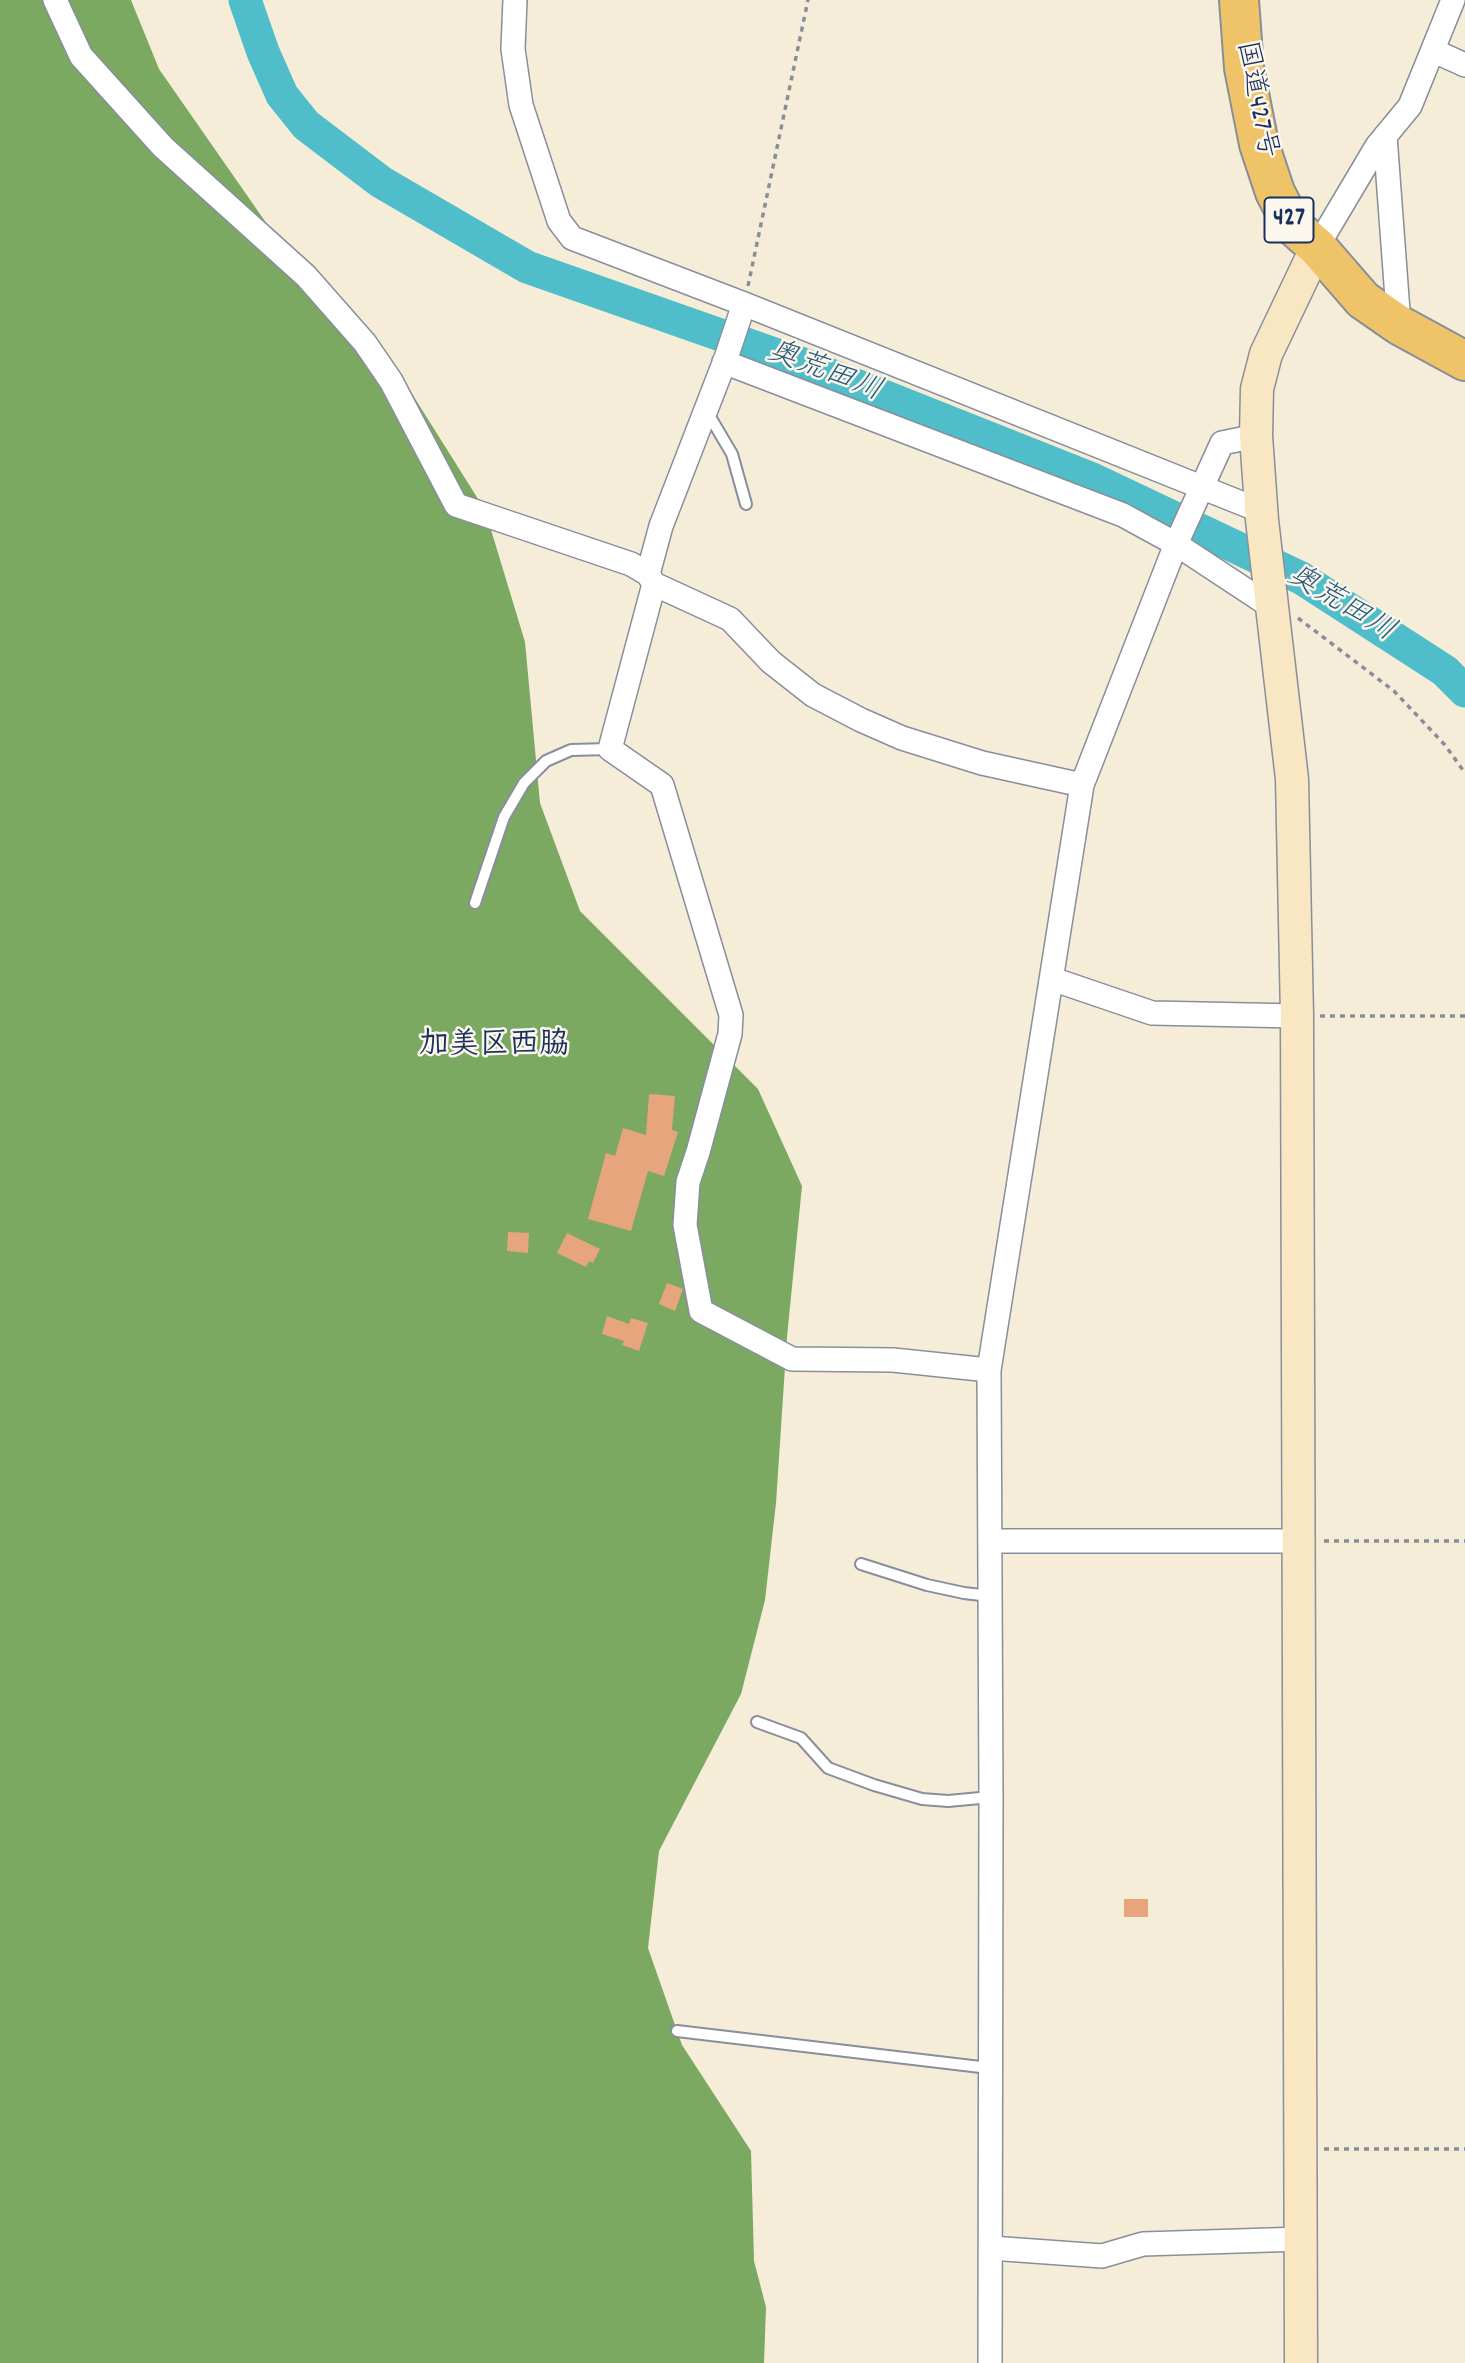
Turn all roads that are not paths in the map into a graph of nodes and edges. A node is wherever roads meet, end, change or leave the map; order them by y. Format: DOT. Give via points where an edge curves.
graph roads {
  1 [pos="55,0"];
  2 [pos="515,0"];
  3 [pos="1238,0"];
  4 [pos="1453,0"];
  5 [pos="1434,51"];
  6 [pos="1465,65"];
  7 [pos="1385,136"];
  8 [pos="1317,247"];
  9 [pos="743,308"];
  10 [pos="1399,325"];
  11 [pos="725,360"];
  12 [pos="1465,361"];
  13 [pos="706,411"];
  14 [pos="1255,436"];
  15 [pos="1200,493"];
  16 [pos="746,504"];
  17 [pos="1261,516"];
  18 [pos="1178,541"];
  19 [pos="651,579"];
  20 [pos="1273,602"];
  21 [pos="610,749"];
  22 [pos="1082,785"];
  23 [pos="475,903"];
  24 [pos="1052,979"];
  25 [pos="1297,1016"];
  26 [pos="989,1370"];
  27 [pos="990,1541"];
  28 [pos="1298,1541"];
  29 [pos="861,1563"];
  30 [pos="990,1596"];
  31 [pos="757,1723"];
  32 [pos="991,1797"];
  33 [pos="677,2031"];
  34 [pos="989,2068"];
  35 [pos="1301,2239"];
  36 [pos="991,2249"];
  37 [pos="990,2363"];
  38 [pos="1301,2363"];
  1 -- 19 [label="street" via="82,55 163,148 306,276 365,343 391,381 456,505 631,564"];
  2 -- 9 [label="street" via="513,49 522,105 559,220 572,238"];
  3 -- 8 [label="highway, 国道427号 / 427" via="1244,68 1259,144 1292,225"];
  4 -- 5 [label="street"];
  5 -- 6 [label="street"];
  5 -- 7 [label="street" via="1410,106"];
  7 -- 8 [label="street"];
  7 -- 10 [label="street"];
  8 -- 10 [label="highway, 国道427号 / 427" via="1363,300"];
  8 -- 14 [label="street" via="1266,354 1256,389"];
  9 -- 11 [label="street"];
  9 -- 15 [label="street"];
  10 -- 12 [label="highway, 国道427号 / 427"];
  11 -- 13 [label="street"];
  11 -- 18 [label="street" via="1123,514"];
  13 -- 16 [label="lane" via="732,454"];
  13 -- 19 [label="street" via="661,526"];
  14 -- 15 [label="street" via="1222,443"];
  14 -- 17 [label="street"];
  15 -- 17 [label="street"];
  15 -- 18 [label="street"];
  17 -- 20 [label="street"];
  18 -- 20 [label="street"];
  18 -- 22 [label="street"];
  19 -- 21 [label="street"];
  19 -- 22 [label="street" via="730,619 771,662 813,695 861,720 982,763"];
  20 -- 25 [label="street" via="1292,779"];
  21 -- 23 [label="lane" via="571,750 546,761 524,783 504,817"];
  21 -- 26 [label="street" via="662,785 731,1015 730,1034 688,1182 685,1225 701,1311 792,1359 894,1360"];
  22 -- 24 [label="street"];
  24 -- 25 [label="street" via="1152,1013"];
  24 -- 26 [label="street"];
  25 -- 28 [label="street"];
  26 -- 27 [label="street"];
  27 -- 28 [label="street"];
  27 -- 30 [label="street"];
  28 -- 35 [label="street"];
  29 -- 30 [label="lane" via="927,1585"];
  30 -- 32 [label="street"];
  31 -- 32 [label="lane" via="801,1738 828,1768 874,1785 922,1799"];
  32 -- 34 [label="street"];
  33 -- 34 [label="lane"];
  34 -- 36 [label="street"];
  35 -- 36 [label="street" via="1143,2244 1102,2256"];
  35 -- 38 [label="street"];
  36 -- 37 [label="street"];
}
